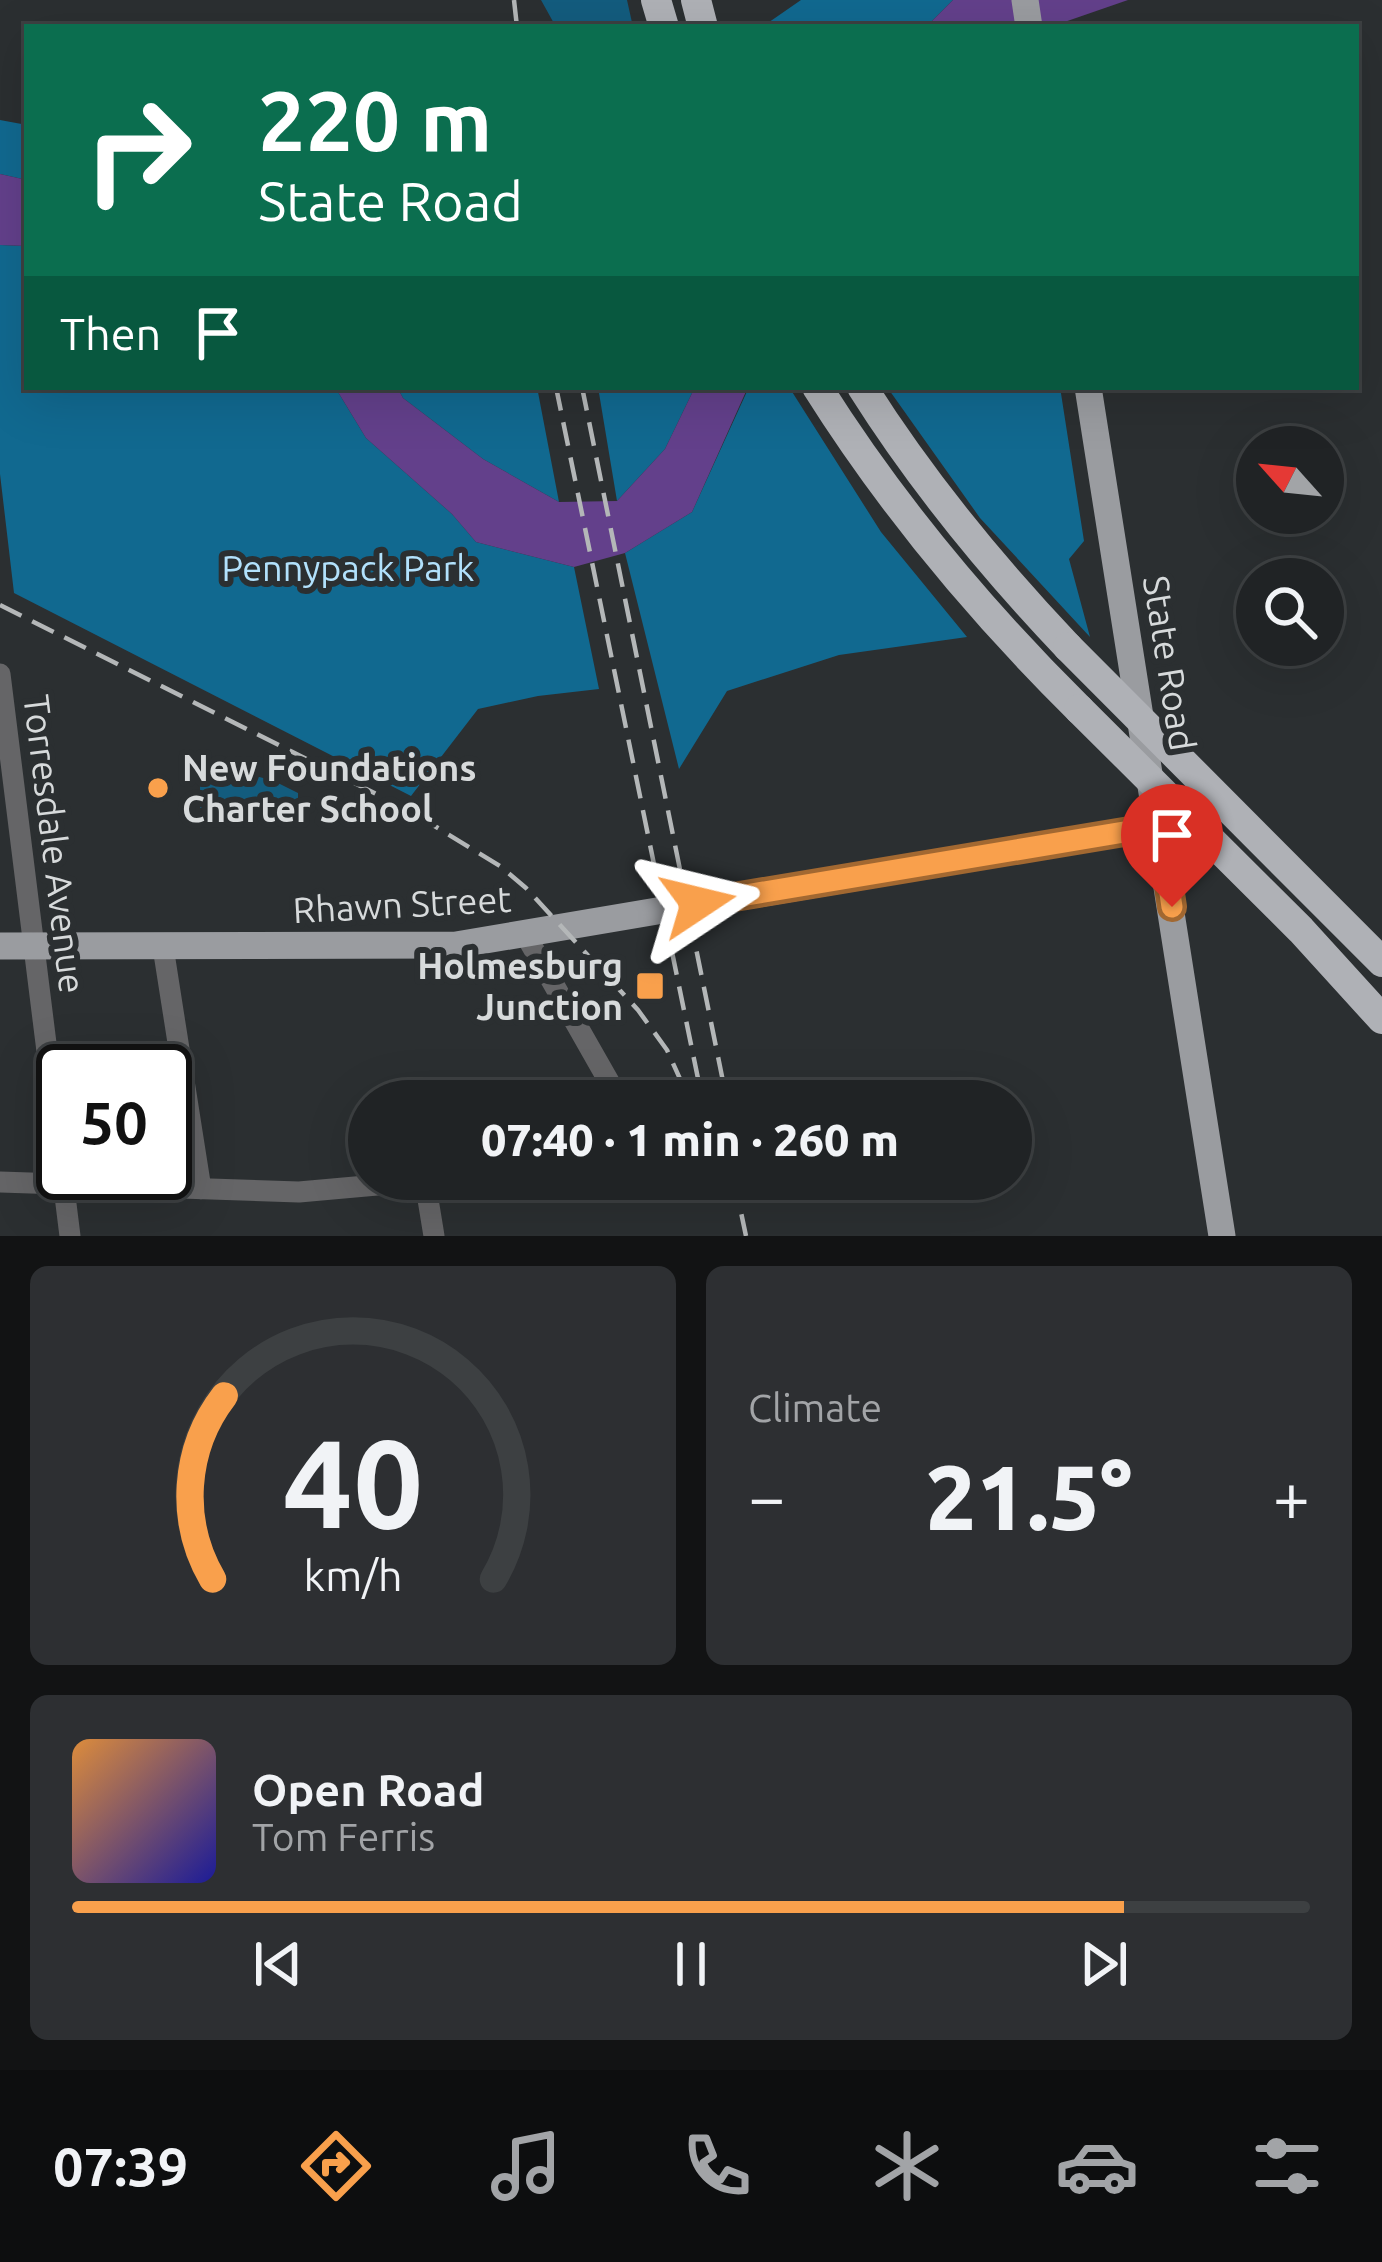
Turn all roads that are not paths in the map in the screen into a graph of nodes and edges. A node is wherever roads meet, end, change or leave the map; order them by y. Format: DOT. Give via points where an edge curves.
graph roads {
  1 [pos="818,390"];
  2 [pos="864,390"];
  3 [pos="1088,390"];
  4 [pos="0,674"];
  5 [pos="1160,826"];
  6 [pos="525,934"];
  7 [pos="0,946"];
  8 [pos="35,946"];
  9 [pos="163,946"];
  10 [pos="1382,962"];
  11 [pos="1382,1018"];
  12 [pos="47,1044"];
  13 [pos="608,1080"];
  14 [pos="0,1182"];
  15 [pos="36,1183"];
  16 [pos="348,1188"];
  17 [pos="192,1189"];
  18 [pos="201,1189"];
  19 [pos="66,1200"];
  20 [pos="435,1200"];
  21 [pos="70,1236"];
  22 [pos="434,1236"];
  23 [pos="1222,1236"];
  1 -- 11 [label="highway, bridge" via="937,558 999,630"];
  2 -- 10 [label="highway, bridge" via="964,531 1068,647"];
  3 -- 5 [label="main road, State Road"];
  4 -- 8 [label="street, Torresdale Avenue"];
  5 -- 6 [label="main road, Rhawn Street"];
  5 -- 23 [label="main road, State Road"];
  6 -- 9 [label="main road, Rhawn Street" via="456,945"];
  6 -- 13 [label="street"];
  7 -- 8 [label="main road, Rhawn Street"];
  8 -- 9 [label="main road, Rhawn Street"];
  8 -- 12 [label="street, Torresdale Avenue"];
  9 -- 18 [label="street"];
  14 -- 15 [label="street"];
  16 -- 18 [label="street"];
  17 -- 18 [label="street"];
  19 -- 21 [label="street, Torresdale Avenue"];
  20 -- 22 [label="street"];
}
